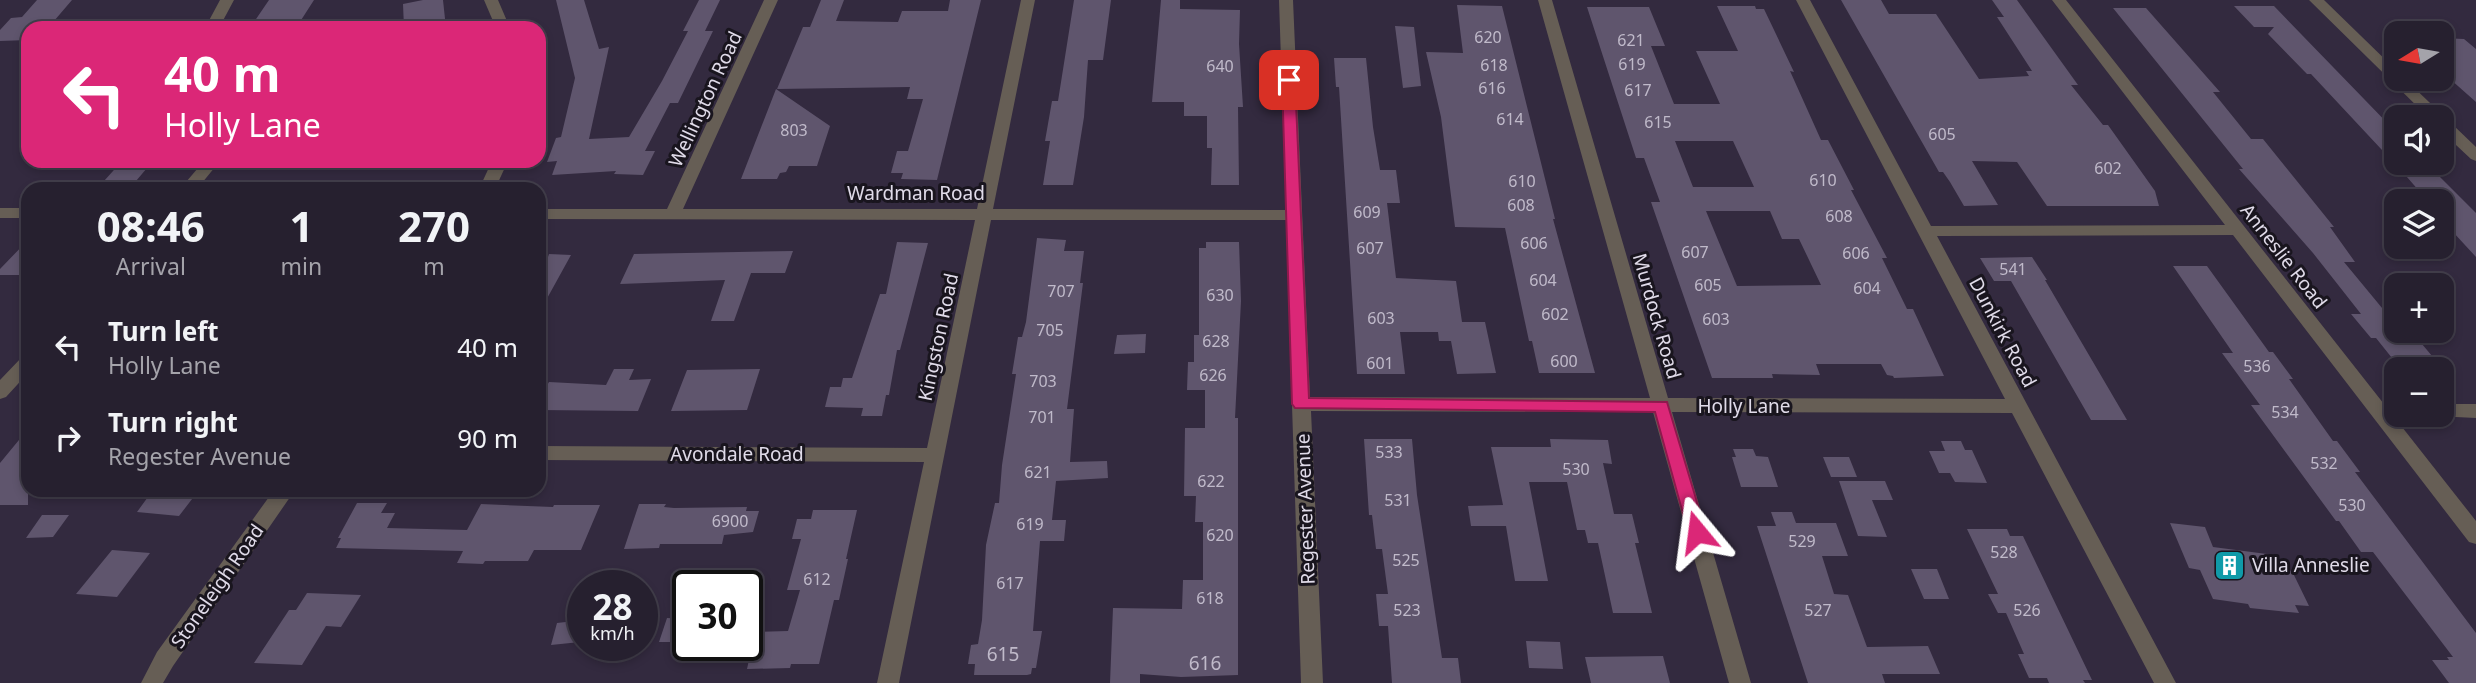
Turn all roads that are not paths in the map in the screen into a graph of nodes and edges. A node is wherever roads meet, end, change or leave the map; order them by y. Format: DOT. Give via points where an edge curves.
graph roads {
  1 [pos="227,0"];
  2 [pos="491,0"];
  3 [pos="771,0"];
  4 [pos="1028,0"];
  5 [pos="1286,0"];
  6 [pos="1545,0"];
  7 [pos="1803,0"];
  8 [pos="2059,0"];
  9 [pos="2316,0"];
  10 [pos="216,21"];
  11 [pos="500,21"];
  12 [pos="2384,66"];
  13 [pos="2409,91"];
  14 [pos="2424,105"];
  15 [pos="2454,135"];
  16 [pos="2476,156"];
  17 [pos="206,168"];
  18 [pos="194,182"];
  19 [pos="0,213"];
  20 [pos="21,213"];
  21 [pos="546,214"];
  22 [pos="673,214"];
  23 [pos="984,214"];
  24 [pos="1293,215"];
  25 [pos="2237,230"];
  26 [pos="1926,231"];
  27 [pos="21,369"];
  28 [pos="0,391"];
  29 [pos="1301,404"];
  30 [pos="1661,406"];
  31 [pos="2018,406"];
  32 [pos="2384,407"];
  33 [pos="2454,411"];
  34 [pos="2476,411"];
  35 [pos="2398,427"];
  36 [pos="546,453"];
  37 [pos="935,455"];
  38 [pos="280,497"];
  39 [pos="2476,536"];
  40 [pos="152,683"];
  41 [pos="888,683"];
  42 [pos="1312,683"];
  43 [pos="1740,683"];
  44 [pos="2165,683"];
  1 -- 10 [label="street"];
  2 -- 11 [label="street"];
  3 -- 22 [label="street, Wellington Road"];
  4 -- 23 [label="street, Kingston Road"];
  5 -- 24 [label="street, Regester Avenue"];
  6 -- 30 [label="street, Murdock Road"];
  7 -- 26 [label="street, Dunkirk Road"];
  8 -- 25 [label="street, Anneslie Road"];
  9 -- 12 [label="street"];
  13 -- 14 [label="street"];
  15 -- 16 [label="street"];
  17 -- 18 [label="street"];
  19 -- 20 [label="street"];
  21 -- 22 [label="street, Wardman Road"];
  22 -- 23 [label="street, Wardman Road"];
  23 -- 24 [label="street, Wardman Road"];
  23 -- 37 [label="street, Kingston Road"];
  24 -- 29 [label="street, Regester Avenue"];
  25 -- 26 [label="street"];
  25 -- 32 [label="street, Anneslie Road"];
  26 -- 31 [label="street, Dunkirk Road"];
  27 -- 28 [label="street"];
  29 -- 30 [label="street, Holly Lane"];
  29 -- 42 [label="street, Regester Avenue"];
  30 -- 31 [label="street, Holly Lane"];
  30 -- 43 [label="street, Murdock Road"];
  31 -- 44 [label="street, Dunkirk Road"];
  33 -- 34 [label="street"];
  35 -- 39 [label="street, Anneslie Road"];
  36 -- 37 [label="street, Avondale Road"];
  37 -- 41 [label="street, Kingston Road"];
  38 -- 40 [label="street, Stoneleigh Road"];
}
